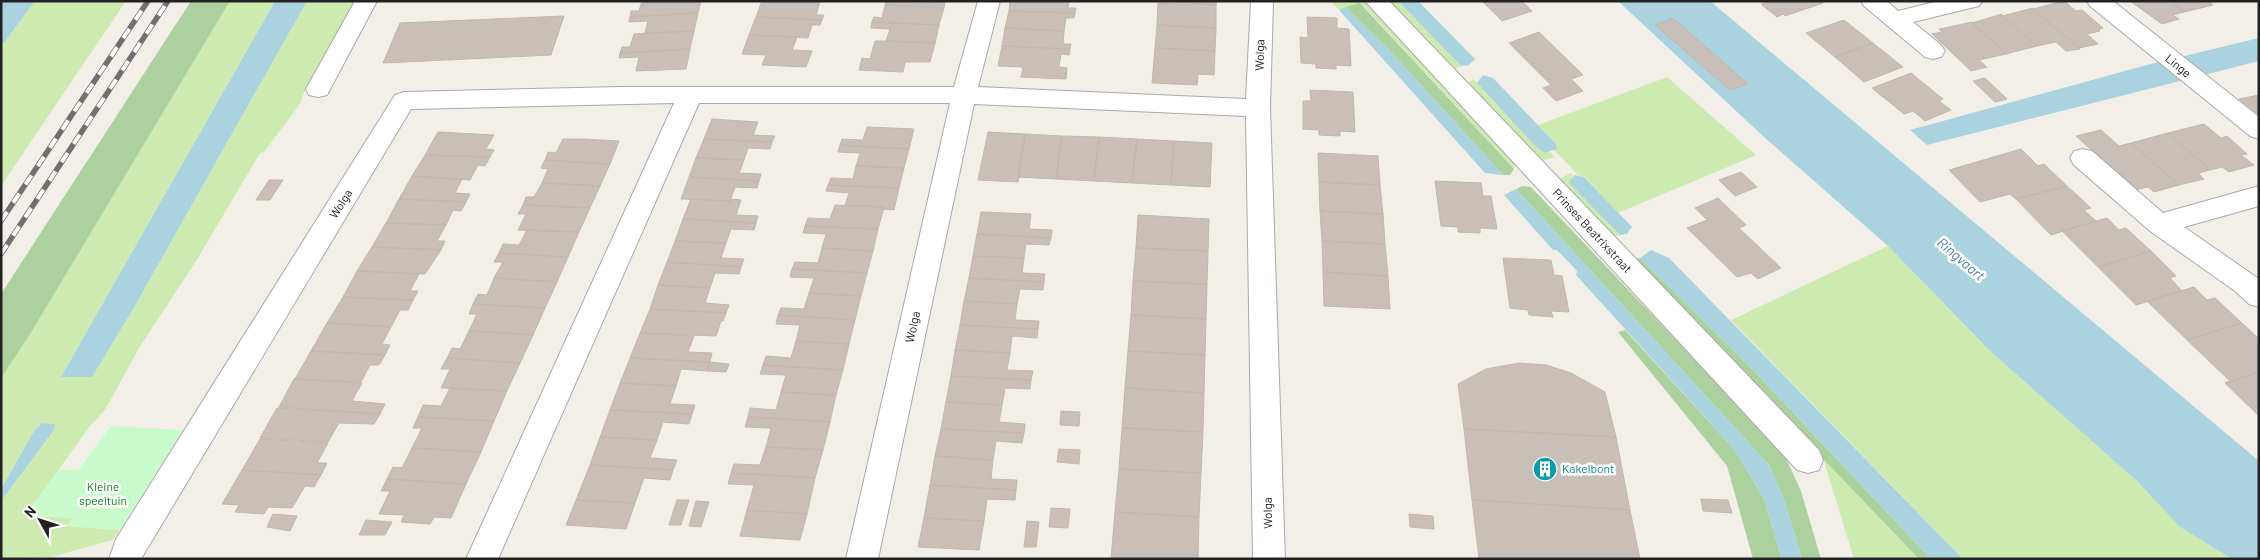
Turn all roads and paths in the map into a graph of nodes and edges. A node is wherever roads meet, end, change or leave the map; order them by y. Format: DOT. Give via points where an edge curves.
graph roads {
  1 [pos="366,1"];
  2 [pos="989,1"];
  3 [pos="1262,1"];
  4 [pos="1376,1"];
  5 [pos="1872,1"];
  6 [pos="1971,1"];
  7 [pos="2098,1"];
  8 [pos="1895,19"];
  9 [pos="1933,51"];
  10 [pos="318,89"];
  11 [pos="690,96"];
  12 [pos="964,96"];
  13 [pos="1258,108"];
  14 [pos="2259,130"];
  15 [pos="2083,158"];
  16 [pos="2259,196"];
  17 [pos="2159,224"];
  18 [pos="2254,286"];
  19 [pos="1808,460"];
  20 [pos="126,554"];
  21 [pos="482,559"];
  22 [pos="862,559"];
  23 [pos="1269,559"];
  1 -- 10 [label="street"];
  2 -- 12 [label="street, Wolga"];
  3 -- 13 [label="street, Wolga"];
  4 -- 19 [label="street, Prinses Beatrixstraat"];
  5 -- 8 [label="street"];
  6 -- 8 [label="street"];
  7 -- 14 [label="street, Linge"];
  8 -- 9 [label="street"];
  11 -- 12 [label="street, Wolga"];
  11 -- 20 [label="street, Wolga" via="404,101"];
  11 -- 21 [label="street"];
  12 -- 13 [label="street, Wolga"];
  12 -- 22 [label="street, Wolga"];
  13 -- 23 [label="street, Wolga"];
  15 -- 17 [label="street"];
  16 -- 17 [label="street"];
  17 -- 18 [label="street"];
}
